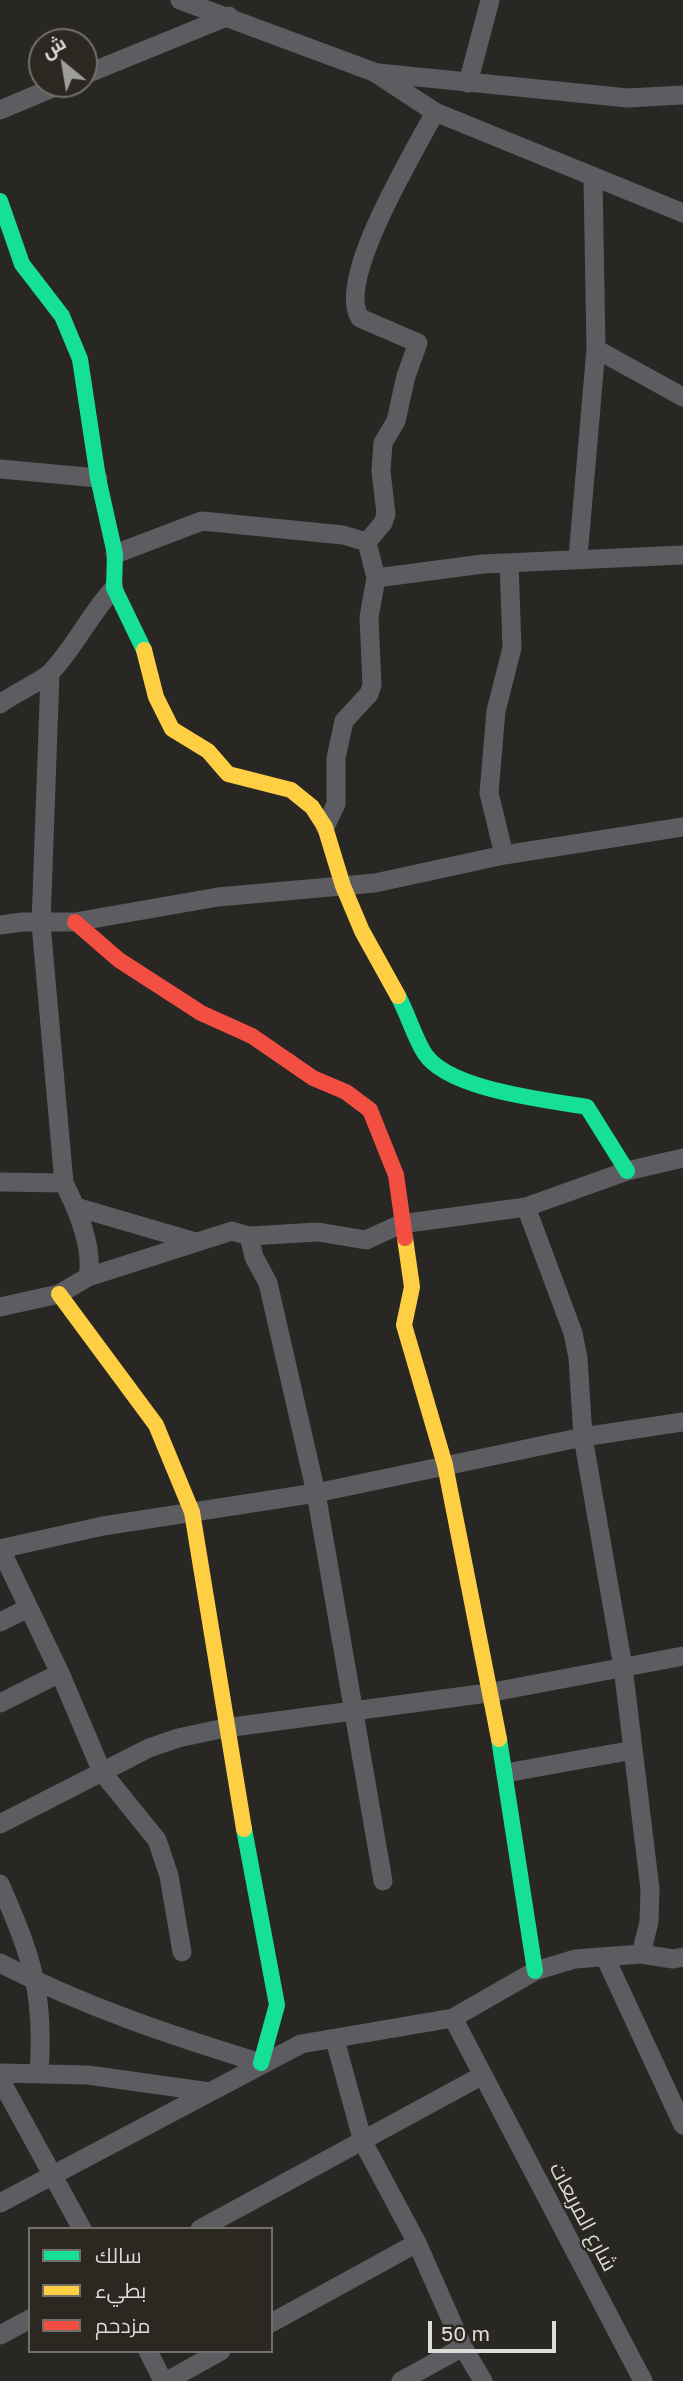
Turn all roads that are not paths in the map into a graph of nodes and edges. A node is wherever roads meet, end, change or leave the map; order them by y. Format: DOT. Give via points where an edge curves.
graph roads {
  1 [pos="180,0"];
  2 [pos="490,0"];
  3 [pos="229,16"];
  4 [pos="98,69"];
  5 [pos="374,72"];
  6 [pos="468,83"];
  7 [pos="683,94"];
  8 [pos="29,98"];
  9 [pos="0,110"];
  10 [pos="435,112"];
  11 [pos="593,177"];
  12 [pos="0,201"];
  13 [pos="683,213"];
  14 [pos="596,349"];
  15 [pos="683,397"];
  16 [pos="0,469"];
  17 [pos="98,478"];
  18 [pos="367,542"];
  19 [pos="115,554"];
  20 [pos="683,555"];
  21 [pos="578,557"];
  22 [pos="509,564"];
  23 [pos="376,578"];
  24 [pos="114,588"];
  25 [pos="50,674"];
  26 [pos="0,704"];
  27 [pos="325,827"];
  28 [pos="683,828"];
  29 [pos="504,855"];
  30 [pos="343,886"];
  31 [pos="75,922"];
  32 [pos="41,924"];
  33 [pos="0,925"];
  34 [pos="683,1158"];
  35 [pos="627,1171"];
  36 [pos="0,1182"];
  37 [pos="64,1183"];
  38 [pos="526,1206"];
  39 [pos="76,1207"];
  40 [pos="401,1224"];
  41 [pos="249,1236"];
  42 [pos="197,1242"];
  43 [pos="88,1277"];
  44 [pos="60,1294"];
  45 [pos="0,1307"];
  46 [pos="683,1422"];
  47 [pos="583,1437"];
  48 [pos="446,1465"];
  49 [pos="316,1493"];
  50 [pos="192,1512"];
  51 [pos="0,1549"];
  52 [pos="29,1608"];
  53 [pos="0,1622"];
  54 [pos="683,1656"];
  55 [pos="623,1667"];
  56 [pos="60,1673"];
  57 [pos="488,1693"];
  58 [pos="0,1703"];
  59 [pos="354,1712"];
  60 [pos="225,1728"];
  61 [pos="632,1750"];
  62 [pos="102,1772"];
  63 [pos="506,1773"];
  64 [pos="0,1824"];
  65 [pos="383,1881"];
  66 [pos="0,1884"];
  67 [pos="182,1952"];
  68 [pos="641,1954"];
  69 [pos="605,1957"];
  70 [pos="683,1957"];
  71 [pos="0,1963"];
  72 [pos="535,1971"];
  73 [pos="37,1982"];
  74 [pos="453,2018"];
  75 [pos="335,2040"];
  76 [pos="261,2063"];
  77 [pos="39,2072"];
  78 [pos="0,2073"];
  79 [pos="483,2075"];
  80 [pos="0,2079"];
  81 [pos="210,2092"];
  82 [pos="680,2112"];
  83 [pos="363,2142"];
  84 [pos="53,2176"];
  85 [pos="0,2203"];
  86 [pos="81,2227"];
  87 [pos="204,2227"];
  88 [pos="417,2243"];
  89 [pos="28,2320"];
  90 [pos="273,2322"];
  91 [pos="0,2334"];
  92 [pos="463,2347"];
  93 [pos="149,2353"];
  94 [pos="217,2353"];
  95 [pos="165,2381"];
  96 [pos="401,2381"];
  97 [pos="483,2381"];
  98 [pos="643,2381"];
  1 -- 3 [label="street"];
  2 -- 6 [label="street"];
  3 -- 4 [label="street"];
  3 -- 5 [label="street"];
  5 -- 6 [label="street"];
  5 -- 10 [label="street"];
  6 -- 7 [label="street" via="628,98"];
  8 -- 9 [label="street"];
  10 -- 11 [label="street"];
  10 -- 18 [label="street" via="383,212 354,291 360,317 418,343 397,421 383,443 386,514"];
  11 -- 13 [label="street"];
  11 -- 14 [label="street"];
  12 -- 17 [label="street" via="22,264 62,316 80,359"];
  14 -- 15 [label="street"];
  14 -- 21 [label="street"];
  16 -- 17 [label="street"];
  17 -- 19 [label="street"];
  18 -- 19 [label="street" via="343,535 202,521"];
  18 -- 23 [label="street"];
  19 -- 24 [label="street"];
  20 -- 21 [label="street"];
  21 -- 22 [label="street"];
  22 -- 23 [label="street"];
  22 -- 29 [label="street" via="512,648 496,711 489,793"];
  23 -- 27 [label="street" via="369,617 372,685 344,721 336,758 336,804"];
  24 -- 25 [label="street"];
  24 -- 27 [label="street" via="146,653 156,697 172,729 198,743 228,774 291,790 304,798"];
  25 -- 26 [label="street"];
  25 -- 32 [label="street"];
  27 -- 30 [label="street"];
  28 -- 29 [label="street"];
  29 -- 30 [label="street"];
  30 -- 31 [label="street" via="218,897"];
  30 -- 35 [label="street" via="426,1056 461,1080 502,1093 587,1107"];
  31 -- 32 [label="street"];
  31 -- 40 [label="street" via="119,960 201,1013 252,1036 370,1111 396,1175"];
  32 -- 33 [label="street"];
  32 -- 37 [label="street"];
  34 -- 35 [label="street"];
  35 -- 38 [label="street"];
  36 -- 37 [label="street"];
  37 -- 39 [label="street"];
  38 -- 40 [label="street"];
  38 -- 47 [label="street" via="573,1333"];
  39 -- 42 [label="street"];
  39 -- 43 [label="street" via="91,1266"];
  40 -- 41 [label="street" via="366,1240 318,1232"];
  40 -- 48 [label="street" via="412,1287 404,1325"];
  41 -- 42 [label="street" via="232,1231"];
  41 -- 49 [label="street" via="268,1283"];
  42 -- 43 [label="street"];
  43 -- 44 [label="street"];
  44 -- 45 [label="street"];
  44 -- 50 [label="street" via="156,1425"];
  46 -- 47 [label="street"];
  47 -- 48 [label="street"];
  47 -- 55 [label="street"];
  48 -- 49 [label="street"];
  48 -- 57 [label="street"];
  49 -- 50 [label="street"];
  49 -- 59 [label="street"];
  50 -- 51 [label="street"];
  50 -- 60 [label="street"];
  51 -- 52 [label="street"];
  52 -- 53 [label="street"];
  52 -- 56 [label="street"];
  54 -- 55 [label="street"];
  55 -- 57 [label="street"];
  55 -- 61 [label="street"];
  56 -- 58 [label="street"];
  56 -- 62 [label="street"];
  57 -- 59 [label="street"];
  57 -- 63 [label="street"];
  59 -- 60 [label="street"];
  59 -- 65 [label="street"];
  60 -- 62 [label="street" via="149,1748"];
  60 -- 76 [label="street" via="277,2005"];
  61 -- 63 [label="street"];
  61 -- 68 [label="street" via="650,1889 649,1922"];
  62 -- 64 [label="street"];
  62 -- 67 [label="street" via="157,1840 169,1876"];
  63 -- 72 [label="street"];
  66 -- 73 [label="street" via="28,1948"];
  68 -- 69 [label="street"];
  68 -- 70 [label="street"];
  69 -- 72 [label="street" via="575,1959"];
  69 -- 82 [label="street"];
  71 -- 73 [label="street"];
  72 -- 74 [label="street"];
  73 -- 76 [label="street" via="161,2032"];
  73 -- 77 [label="street"];
  74 -- 75 [label="street"];
  74 -- 79 [label="street, شارع المربعات"];
  75 -- 76 [label="street" via="301,2044"];
  75 -- 83 [label="street"];
  76 -- 81 [label="street"];
  77 -- 78 [label="street"];
  77 -- 81 [label="street"];
  79 -- 83 [label="street"];
  79 -- 98 [label="street, شارع المربعات"];
  80 -- 84 [label="street"];
  81 -- 84 [label="street"];
  83 -- 87 [label="street"];
  83 -- 88 [label="street"];
  84 -- 85 [label="street"];
  84 -- 86 [label="street"];
  88 -- 90 [label="street"];
  88 -- 92 [label="street"];
  89 -- 91 [label="street"];
  92 -- 96 [label="street"];
  92 -- 97 [label="street"];
  93 -- 95 [label="street"];
  94 -- 95 [label="street"];
}
